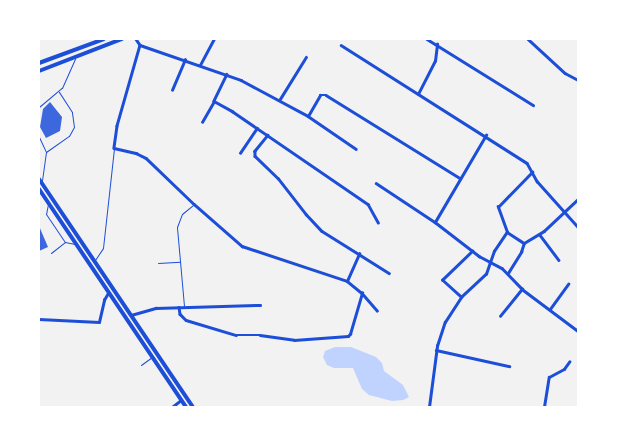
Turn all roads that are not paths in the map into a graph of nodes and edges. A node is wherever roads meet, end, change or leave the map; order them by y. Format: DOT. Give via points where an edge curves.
graph roads {
  1 [pos="104,39"];
  2 [pos="122,39"];
  3 [pos="136,39"];
  4 [pos="214,39"];
  5 [pos="427,39"];
  6 [pos="528,39"];
  7 [pos="437,44"];
  8 [pos="140,45"];
  9 [pos="341,45"];
  10 [pos="80,54"];
  11 [pos="306,57"];
  12 [pos="185,60"];
  13 [pos="39,63"];
  14 [pos="200,65"];
  15 [pos="39,71"];
  16 [pos="227,74"];
  17 [pos="578,80"];
  18 [pos="172,90"];
  19 [pos="59,92"];
  20 [pos="418,94"];
  21 [pos="280,99"];
  22 [pos="214,101"];
  23 [pos="533,105"];
  24 [pos="39,107"];
  25 [pos="308,116"];
  26 [pos="202,122"];
  27 [pos="258,128"];
  28 [pos="268,135"];
  29 [pos="486,135"];
  30 [pos="39,137"];
  31 [pos="114,148"];
  32 [pos="356,149"];
  33 [pos="46,152"];
  34 [pos="240,153"];
  35 [pos="532,172"];
  36 [pos="460,178"];
  37 [pos="39,179"];
  38 [pos="376,183"];
  39 [pos="42,185"];
  40 [pos="39,189"];
  41 [pos="41,196"];
  42 [pos="578,199"];
  43 [pos="49,204"];
  44 [pos="194,204"];
  45 [pos="565,210"];
  46 [pos="378,222"];
  47 [pos="435,222"];
  48 [pos="578,228"];
  49 [pos="507,232"];
  50 [pos="540,235"];
  51 [pos="65,242"];
  52 [pos="524,243"];
  53 [pos="76,244"];
  54 [pos="472,251"];
  55 [pos="51,253"];
  56 [pos="359,254"];
  57 [pos="559,260"];
  58 [pos="94,261"];
  59 [pos="181,262"];
  60 [pos="490,262"];
  61 [pos="158,263"];
  62 [pos="389,273"];
  63 [pos="508,273"];
  64 [pos="348,281"];
  65 [pos="568,284"];
  66 [pos="522,289"];
  67 [pos="109,292"];
  68 [pos="362,292"];
  69 [pos="461,297"];
  70 [pos="260,305"];
  71 [pos="184,306"];
  72 [pos="179,307"];
  73 [pos="550,309"];
  74 [pos="377,310"];
  75 [pos="130,314"];
  76 [pos="500,316"];
  77 [pos="39,319"];
  78 [pos="578,331"];
  79 [pos="436,350"];
  80 [pos="152,356"];
  81 [pos="569,362"];
  82 [pos="141,365"];
  83 [pos="508,366"];
  84 [pos="181,400"];
  85 [pos="172,407"];
  86 [pos="186,407"];
  87 [pos="193,407"];
  88 [pos="429,407"];
  89 [pos="544,407"];
  1 -- 13 [label="main road"];
  2 -- 10 [label="main road"];
  3 -- 8 [label="street"];
  4 -- 14 [label="street"];
  5 -- 7 [label="street"];
  6 -- 17 [label="street" via="565,73"];
  7 -- 20 [label="street" via="435,61"];
  7 -- 23 [label="street"];
  8 -- 12 [label="street"];
  8 -- 31 [label="street"];
  9 -- 20 [label="street"];
  10 -- 15 [label="main road"];
  10 -- 19 [label="lane"];
  11 -- 21 [label="street"];
  12 -- 14 [label="street"];
  12 -- 18 [label="street"];
  14 -- 16 [label="street"];
  16 -- 21 [label="street"];
  16 -- 22 [label="street"];
  19 -- 24 [label="lane"];
  19 -- 33 [label="lane" via="72,112 74,128 69,136"];
  20 -- 29 [label="street"];
  21 -- 25 [label="street"];
  22 -- 26 [label="street"];
  22 -- 27 [label="street"];
  25 -- 32 [label="street"];
  25 -- 36 [label="street" via="320,96 326,95"];
  27 -- 28 [label="street"];
  27 -- 34 [label="street"];
  28 -- 46 [label="street" via="368,204"];
  28 -- 56 [label="street" via="255,151 255,156 322,231"];
  29 -- 35 [label="street" via="527,163"];
  29 -- 36 [label="street"];
  30 -- 33 [label="lane"];
  31 -- 44 [label="street" via="146,158"];
  31 -- 58 [label="lane" via="103,248"];
  33 -- 39 [label="lane"];
  35 -- 45 [label="street" via="537,182"];
  35 -- 49 [label="street" via="498,207"];
  36 -- 47 [label="street"];
  37 -- 39 [label="main road"];
  38 -- 47 [label="street"];
  39 -- 58 [label="main road"];
  40 -- 41 [label="main road"];
  41 -- 43 [label="main road"];
  42 -- 45 [label="street"];
  43 -- 51 [label="lane" via="46,214"];
  43 -- 53 [label="main road"];
  44 -- 59 [label="lane" via="178,219"];
  44 -- 64 [label="street" via="242,246"];
  45 -- 48 [label="street"];
  45 -- 50 [label="street"];
  47 -- 54 [label="street"];
  49 -- 52 [label="street"];
  49 -- 60 [label="street"];
  50 -- 52 [label="street"];
  50 -- 57 [label="street"];
  51 -- 53 [label="lane"];
  51 -- 55 [label="lane"];
  52 -- 63 [label="street"];
  53 -- 67 [label="main road"];
  54 -- 60 [label="street"];
  54 -- 69 [label="street" via="442,280"];
  56 -- 62 [label="street"];
  56 -- 64 [label="street"];
  58 -- 75 [label="main road"];
  59 -- 61 [label="lane"];
  59 -- 71 [label="lane"];
  60 -- 63 [label="street"];
  60 -- 69 [label="street" via="486,274"];
  63 -- 66 [label="street"];
  64 -- 68 [label="street"];
  65 -- 73 [label="street"];
  66 -- 73 [label="street"];
  66 -- 76 [label="street"];
  67 -- 77 [label="street" via="99,322"];
  67 -- 80 [label="main road"];
  68 -- 72 [label="street" via="348,336 294,340 236,335 186,320"];
  68 -- 74 [label="street"];
  69 -- 79 [label="street" via="444,322"];
  70 -- 71 [label="street"];
  71 -- 72 [label="street"];
  72 -- 75 [label="street"];
  73 -- 78 [label="street"];
  75 -- 87 [label="main road"];
  79 -- 83 [label="street"];
  79 -- 88 [label="street"];
  80 -- 82 [label="lane"];
  80 -- 84 [label="main road"];
  81 -- 89 [label="street" via="564,369 548,377"];
  84 -- 85 [label="street"];
  84 -- 86 [label="main road"];
}
